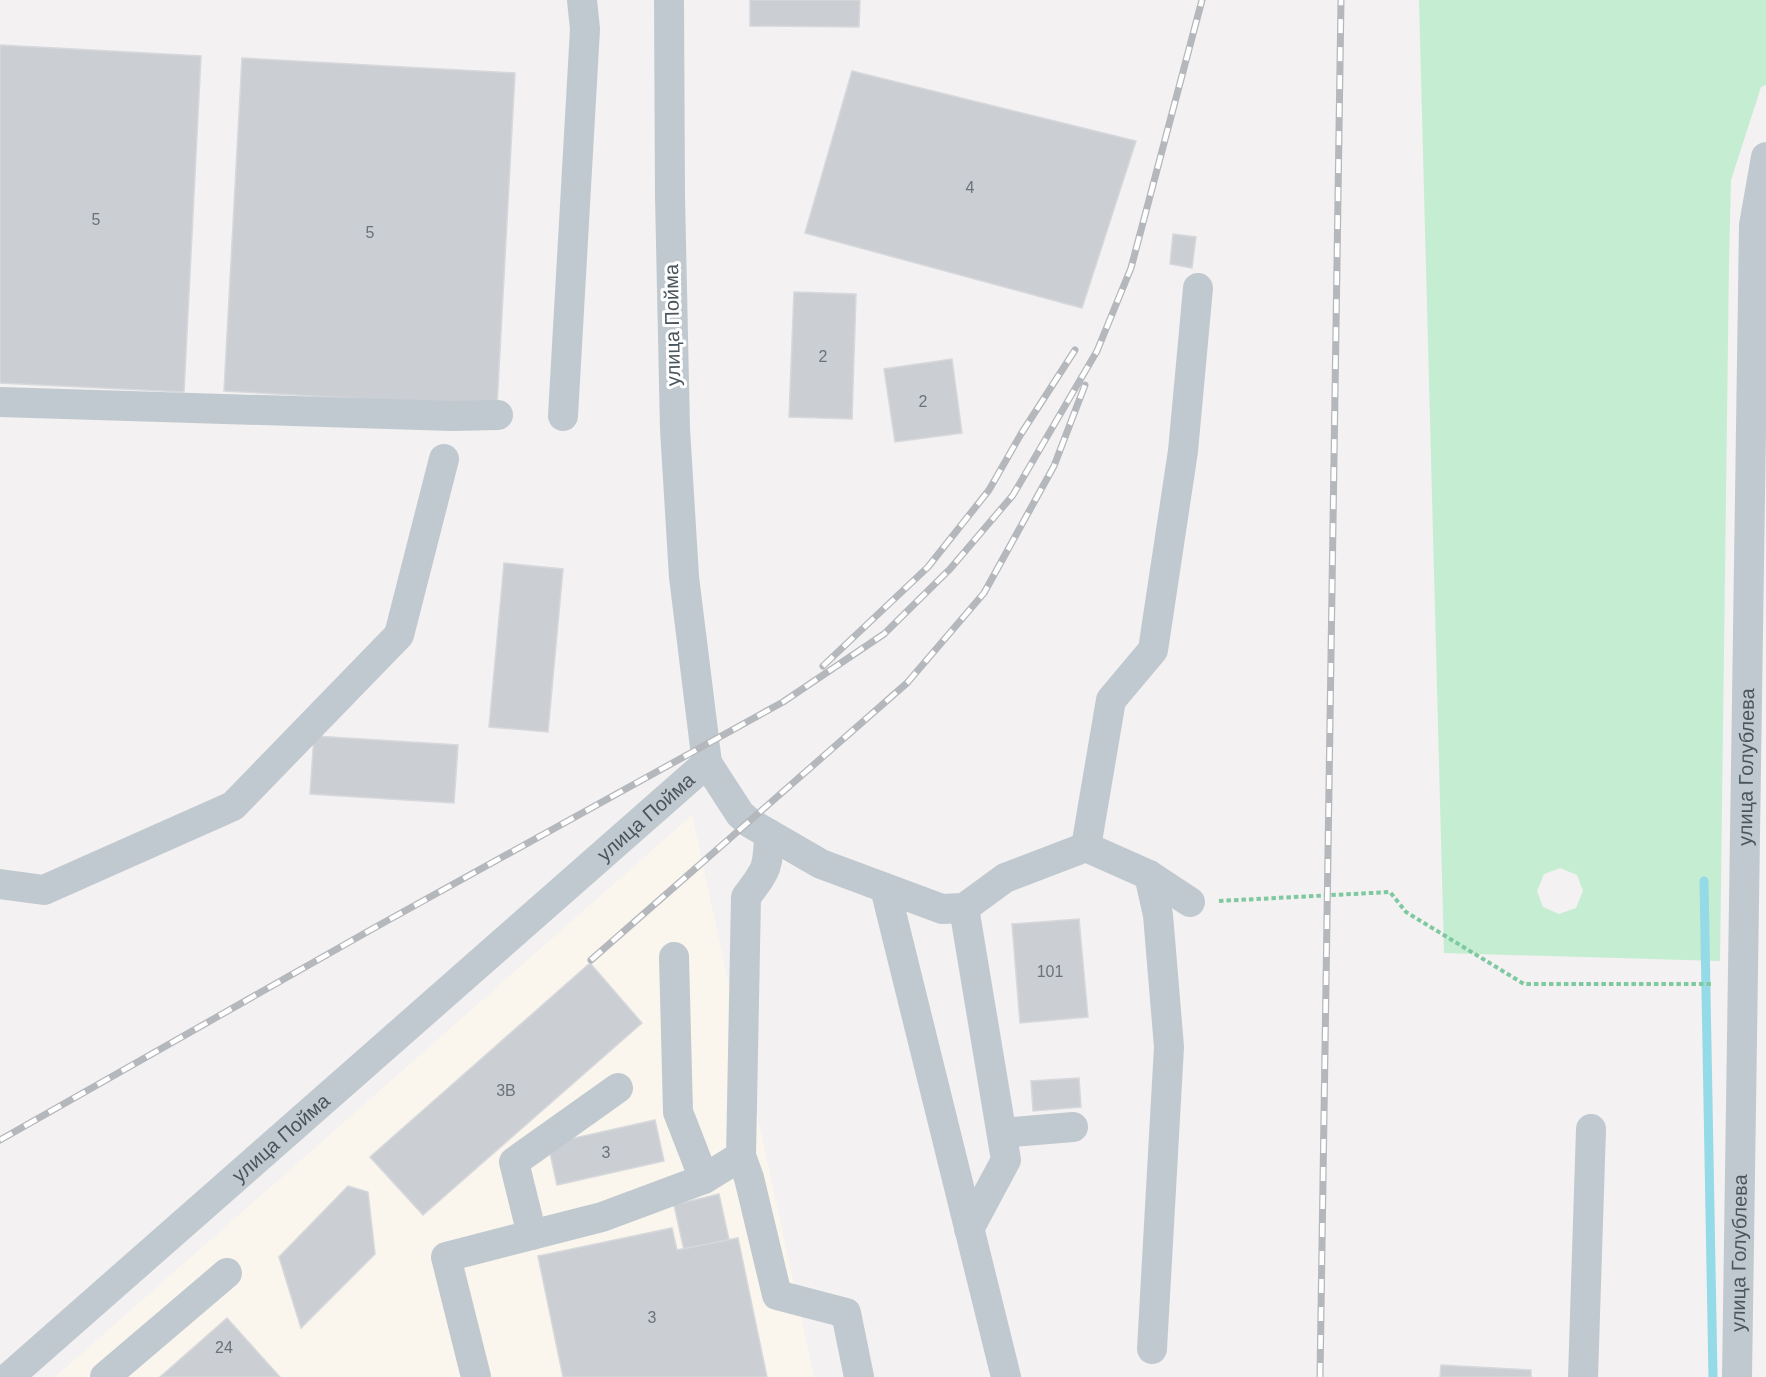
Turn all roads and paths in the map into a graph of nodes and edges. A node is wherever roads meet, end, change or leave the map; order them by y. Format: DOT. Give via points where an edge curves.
graph roads {
  1 [pos="582,0"];
  2 [pos="669,0"];
  3 [pos="1766,157"];
  4 [pos="1198,288"];
  5 [pos="0,402"];
  6 [pos="498,415"];
  7 [pos="563,416"];
  8 [pos="444,459"];
  9 [pos="707,763"];
  10 [pos="769,834"];
  11 [pos="1086,847"];
  12 [pos="1149,875"];
  13 [pos="0,884"];
  14 [pos="885,888"];
  15 [pos="1190,902"];
  16 [pos="964,908"];
  17 [pos="674,957"];
  18 [pos="1743,984"];
  19 [pos="618,1088"];
  20 [pos="1073,1127"];
  21 [pos="1591,1129"];
  22 [pos="1002,1133"];
  23 [pos="741,1156"];
  24 [pos="705,1179"];
  25 [pos="969,1229"];
  26 [pos="532,1235"];
  27 [pos="227,1273"];
  28 [pos="1152,1349"];
  29 [pos="9,1377"];
  30 [pos="105,1377"];
  31 [pos="476,1377"];
  32 [pos="859,1377"];
  33 [pos="1006,1377"];
  34 [pos="1583,1377"];
  35 [pos="1737,1377"];
  1 -- 7 [label="street" via="585,29"];
  2 -- 9 [label="street, улица Пойма" via="675,429 684,577"];
  3 -- 18 [label="street, улица Голублева" via="1754,225"];
  4 -- 11 [label="street" via="1183,451 1153,650 1111,700"];
  5 -- 6 [label="street"];
  8 -- 13 [label="street" via="399,635 233,806 44,890"];
  9 -- 10 [label="street" via="740,814"];
  9 -- 29 [label="street, улица Пойма"];
  10 -- 14 [label="street" via="821,864"];
  10 -- 23 [label="street" via="763,876 746,897"];
  11 -- 12 [label="street"];
  11 -- 16 [label="street" via="1005,878"];
  12 -- 15 [label="street"];
  12 -- 28 [label="street" via="1158,915 1169,1047"];
  14 -- 16 [label="street" via="942,909"];
  14 -- 25 [label="street"];
  15 -- 18 [label="path" via="1390,892 1406,912 1524,984"];
  16 -- 22 [label="street"];
  17 -- 24 [label="street" via="678,1112"];
  18 -- 35 [label="street, улица Голублева"];
  19 -- 26 [label="street" via="514,1162"];
  20 -- 22 [label="street"];
  21 -- 34 [label="street"];
  22 -- 25 [label="street" via="1006,1160"];
  23 -- 24 [label="street"];
  23 -- 32 [label="street" via="777,1295 846,1313"];
  24 -- 26 [label="street" via="602,1217"];
  25 -- 33 [label="street"];
  26 -- 31 [label="street" via="446,1257"];
  27 -- 30 [label="street"];
}
